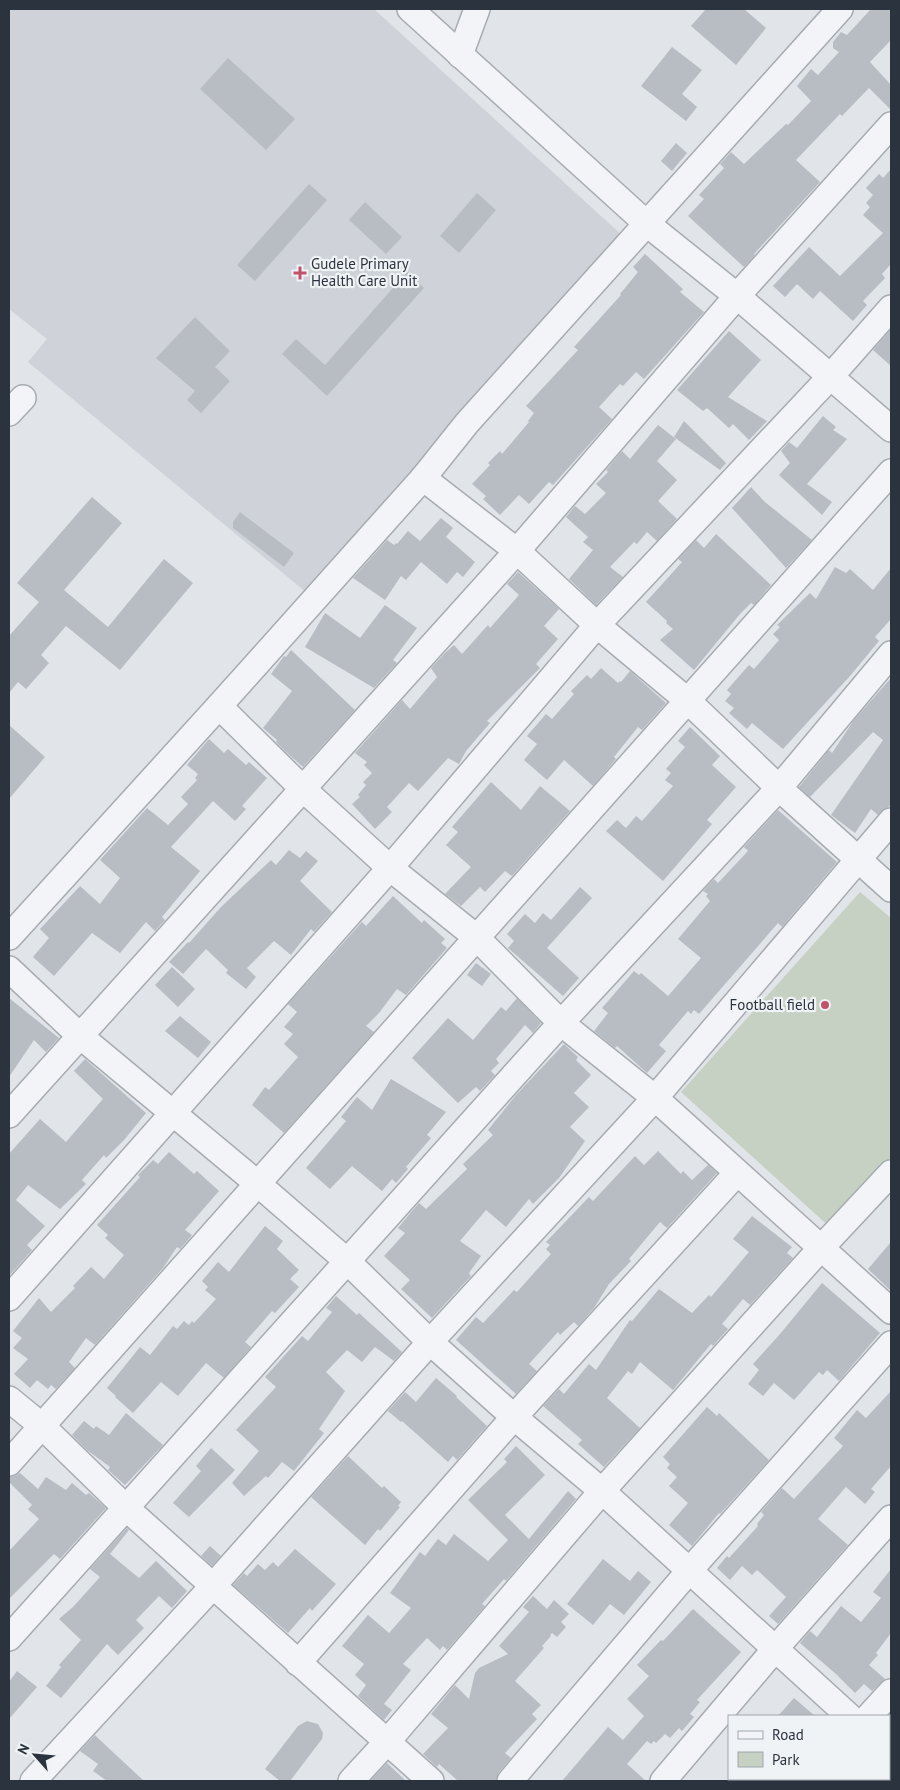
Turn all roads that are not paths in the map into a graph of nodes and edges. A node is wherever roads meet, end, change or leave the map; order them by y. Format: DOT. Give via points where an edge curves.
graph roads {
  1 [pos="410,9"];
  2 [pos="478,9"];
  3 [pos="840,9"];
  4 [pos="460,54"];
  5 [pos="891,125"];
  6 [pos="646,223"];
  7 [pos="737,296"];
  8 [pos="891,308"];
  9 [pos="831,376"];
  10 [pos="891,429"];
  11 [pos="891,472"];
  12 [pos="423,478"];
  13 [pos="517,551"];
  14 [pos="597,626"];
  15 [pos="891,654"];
  16 [pos="688,701"];
  17 [pos="219,706"];
  18 [pos="779,788"];
  19 [pos="303,789"];
  20 [pos="891,821"];
  21 [pos="859,858"];
  22 [pos="390,868"];
  23 [pos="891,889"];
  24 [pos="9,937"];
  25 [pos="476,937"];
  26 [pos="9,969"];
  27 [pos="561,1023"];
  28 [pos="79,1035"];
  29 [pos="655,1098"];
  30 [pos="173,1113"];
  31 [pos="9,1114"];
  32 [pos="737,1173"];
  33 [pos="891,1173"];
  34 [pos="258,1184"];
  35 [pos="821,1248"];
  36 [pos="347,1261"];
  37 [pos="9,1298"];
  38 [pos="891,1311"];
  39 [pos="430,1342"];
  40 [pos="891,1344"];
  41 [pos="9,1399"];
  42 [pos="514,1417"];
  43 [pos="42,1426"];
  44 [pos="9,1463"];
  45 [pos="602,1491"];
  46 [pos="125,1507"];
  47 [pos="891,1518"];
  48 [pos="689,1571"];
  49 [pos="213,1586"];
  50 [pos="9,1638"];
  51 [pos="775,1649"];
  52 [pos="298,1663"];
  53 [pos="891,1692"];
  54 [pos="847,1715"];
  55 [pos="870,1715"];
  56 [pos="388,1742"];
  57 [pos="32,1781"];
  58 [pos="351,1781"];
  59 [pos="431,1781"];
  60 [pos="510,1781"];
  61 [pos="664,1781"];
  1 -- 4 [label="street"];
  2 -- 4 [label="street"];
  3 -- 6 [label="street"];
  4 -- 6 [label="street"];
  5 -- 7 [label="street"];
  6 -- 7 [label="street"];
  6 -- 12 [label="street" via="467,423"];
  7 -- 9 [label="street"];
  7 -- 13 [label="street"];
  8 -- 9 [label="street"];
  9 -- 10 [label="street"];
  9 -- 14 [label="street"];
  11 -- 16 [label="street"];
  12 -- 13 [label="street"];
  12 -- 17 [label="street"];
  13 -- 14 [label="street"];
  13 -- 19 [label="street"];
  14 -- 16 [label="street"];
  14 -- 22 [label="street"];
  15 -- 18 [label="street"];
  16 -- 18 [label="street"];
  16 -- 25 [label="street"];
  17 -- 19 [label="street"];
  17 -- 24 [label="street"];
  18 -- 21 [label="street"];
  18 -- 27 [label="street"];
  19 -- 22 [label="street"];
  19 -- 28 [label="street"];
  20 -- 21 [label="street"];
  21 -- 23 [label="street"];
  21 -- 29 [label="street"];
  22 -- 25 [label="street"];
  22 -- 30 [label="street"];
  25 -- 27 [label="street"];
  25 -- 34 [label="street"];
  26 -- 28 [label="street"];
  27 -- 29 [label="street"];
  27 -- 36 [label="street"];
  28 -- 30 [label="street"];
  28 -- 31 [label="street"];
  29 -- 32 [label="street"];
  29 -- 39 [label="street"];
  30 -- 34 [label="street"];
  30 -- 37 [label="street"];
  32 -- 35 [label="street"];
  32 -- 42 [label="street"];
  33 -- 35 [label="street"];
  34 -- 36 [label="street"];
  34 -- 43 [label="street"];
  35 -- 38 [label="street"];
  35 -- 45 [label="street"];
  36 -- 39 [label="street"];
  36 -- 46 [label="street"];
  39 -- 42 [label="street"];
  39 -- 49 [label="street"];
  40 -- 48 [label="street"];
  41 -- 43 [label="street"];
  42 -- 45 [label="street"];
  42 -- 52 [label="street"];
  43 -- 44 [label="street"];
  43 -- 46 [label="street"];
  45 -- 48 [label="street"];
  45 -- 56 [label="street"];
  46 -- 49 [label="street"];
  46 -- 50 [label="street"];
  47 -- 51 [label="street"];
  48 -- 51 [label="street"];
  48 -- 60 [label="street"];
  49 -- 52 [label="street"];
  49 -- 57 [label="street"];
  51 -- 54 [label="street"];
  51 -- 61 [label="street"];
  52 -- 56 [label="street"];
  53 -- 55 [label="street"];
  56 -- 58 [label="street"];
  56 -- 59 [label="street"];
}
